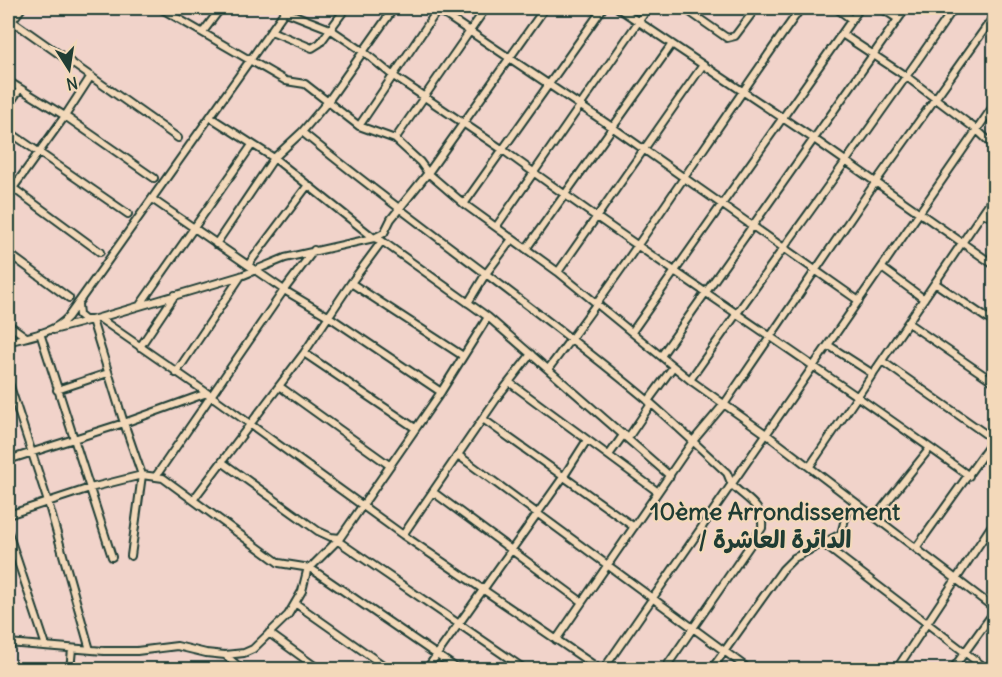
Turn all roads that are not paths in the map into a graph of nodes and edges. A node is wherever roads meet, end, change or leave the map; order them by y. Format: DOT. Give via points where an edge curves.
graph roads {
  1 [pos="22,8"];
  2 [pos="160,8"];
  3 [pos="221,8"];
  4 [pos="346,8"];
  5 [pos="437,8"];
  6 [pos="486,8"];
  7 [pos="545,8"];
  8 [pos="603,8"];
  9 [pos="618,8"];
  10 [pos="648,8"];
  11 [pos="684,8"];
  12 [pos="756,8"];
  13 [pos="801,8"];
  14 [pos="836,8"];
  15 [pos="860,8"];
  16 [pos="881,8"];
  17 [pos="906,8"];
  18 [pos="954,8"];
  19 [pos="390,9"];
  20 [pos="172,10"];
  21 [pos="286,10"];
  22 [pos="994,16"];
  23 [pos="10,20"];
  24 [pos="851,20"];
  25 [pos="898,20"];
  26 [pos="639,22"];
  27 [pos="330,29"];
  28 [pos="271,31"];
  29 [pos="470,31"];
  30 [pos="203,32"];
  31 [pos="842,34"];
  32 [pos="672,44"];
  33 [pos="364,52"];
  34 [pos="872,55"];
  35 [pos="510,58"];
  36 [pos="251,59"];
  37 [pos="703,65"];
  38 [pos="392,75"];
  39 [pos="91,76"];
  40 [pos="907,77"];
  41 [pos="8,81"];
  42 [pos="549,84"];
  43 [pos="19,90"];
  44 [pos="741,91"];
  45 [pos="424,97"];
  46 [pos="934,99"];
  47 [pos="329,100"];
  48 [pos="994,105"];
  49 [pos="8,106"];
  50 [pos="581,106"];
  51 [pos="65,116"];
  52 [pos="210,117"];
  53 [pos="783,118"];
  54 [pos="462,125"];
  55 [pos="359,126"];
  56 [pos="612,127"];
  57 [pos="977,130"];
  58 [pos="8,131"];
  59 [pos="302,132"];
  60 [pos="178,138"];
  61 [pos="814,139"];
  62 [pos="395,140"];
  63 [pos="252,145"];
  64 [pos="994,146"];
  65 [pos="502,150"];
  66 [pos="645,150"];
  67 [pos="38,153"];
  68 [pos="274,158"];
  69 [pos="847,162"];
  70 [pos="534,173"];
  71 [pos="428,174"];
  72 [pos="683,177"];
  73 [pos="154,178"];
  74 [pos="875,183"];
  75 [pos="308,185"];
  76 [pos="13,188"];
  77 [pos="564,194"];
  78 [pos="8,195"];
  79 [pos="994,196"];
  80 [pos="152,198"];
  81 [pos="464,204"];
  82 [pos="723,204"];
  83 [pos="399,210"];
  84 [pos="984,213"];
  85 [pos="128,214"];
  86 [pos="919,214"];
  87 [pos="597,217"];
  88 [pos="994,220"];
  89 [pos="752,225"];
  90 [pos="496,227"];
  91 [pos="194,228"];
  92 [pos="374,238"];
  93 [pos="512,239"];
  94 [pos="382,241"];
  95 [pos="963,243"];
  96 [pos="216,244"];
  97 [pos="637,246"];
  98 [pos="784,247"];
  99 [pos="526,249"];
  100 [pos="314,250"];
  101 [pos="100,252"];
  102 [pos="8,254"];
  103 [pos="248,264"];
  104 [pos="994,265"];
  105 [pos="882,268"];
  106 [pos="256,270"];
  107 [pos="675,271"];
  108 [pos="815,271"];
  109 [pos="558,272"];
  110 [pos="484,274"];
  111 [pos="241,276"];
  112 [pos="351,283"];
  113 [pos="935,283"];
  114 [pos="284,290"];
  115 [pos="706,293"];
  116 [pos="176,295"];
  117 [pos="69,298"];
  118 [pos="924,299"];
  119 [pos="79,301"];
  120 [pos="859,301"];
  121 [pos="468,303"];
  122 [pos="140,305"];
  123 [pos="597,305"];
  124 [pos="736,314"];
  125 [pos="328,316"];
  126 [pos="488,317"];
  127 [pos="99,318"];
  128 [pos="92,320"];
  129 [pos="908,323"];
  130 [pos="994,323"];
  131 [pos="8,324"];
  132 [pos="53,330"];
  133 [pos="632,332"];
  134 [pos="40,333"];
  135 [pos="26,337"];
  136 [pos="770,338"];
  137 [pos="571,339"];
  138 [pos="8,342"];
  139 [pos="828,345"];
  140 [pos="140,347"];
  141 [pos="304,353"];
  142 [pos="531,354"];
  143 [pos="463,356"];
  144 [pos="661,357"];
  145 [pos="882,361"];
  146 [pos="673,367"];
  147 [pos="813,367"];
  148 [pos="549,368"];
  149 [pos="108,373"];
  150 [pos="176,373"];
  151 [pos="873,374"];
  152 [pos="8,380"];
  153 [pos="690,380"];
  154 [pos="509,382"];
  155 [pos="994,382"];
  156 [pos="279,386"];
  157 [pos="57,390"];
  158 [pos="441,392"];
  159 [pos="209,394"];
  160 [pos="858,396"];
  161 [pos="649,402"];
  162 [pos="725,403"];
  163 [pos="483,419"];
  164 [pos="124,423"];
  165 [pos="250,425"];
  166 [pos="416,428"];
  167 [pos="766,434"];
  168 [pos="626,436"];
  169 [pos="73,439"];
  170 [pos="994,439"];
  171 [pos="587,440"];
  172 [pos="693,441"];
  173 [pos="930,448"];
  174 [pos="986,451"];
  175 [pos="30,453"];
  176 [pos="458,455"];
  177 [pos="609,455"];
  178 [pos="994,457"];
  179 [pos="8,460"];
  180 [pos="222,462"];
  181 [pos="389,465"];
  182 [pos="810,466"];
  183 [pos="142,475"];
  184 [pos="156,476"];
  185 [pos="564,476"];
  186 [pos="670,476"];
  187 [pos="969,476"];
  188 [pos="731,484"];
  189 [pos="90,488"];
  190 [pos="433,492"];
  191 [pos="658,492"];
  192 [pos="193,500"];
  193 [pos="48,502"];
  194 [pos="855,502"];
  195 [pos="362,506"];
  196 [pos="537,514"];
  197 [pos="8,515"];
  198 [pos="875,517"];
  199 [pos="994,522"];
  200 [pos="634,526"];
  201 [pos="8,532"];
  202 [pos="403,535"];
  203 [pos="339,539"];
  204 [pos="822,543"];
  205 [pos="916,548"];
  206 [pos="511,550"];
  207 [pos="130,556"];
  208 [pos="112,557"];
  209 [pos="608,565"];
  210 [pos="310,568"];
  211 [pos="955,578"];
  212 [pos="484,588"];
  213 [pos="652,599"];
  214 [pos="582,602"];
  215 [pos="295,603"];
  216 [pos="994,610"];
  217 [pos="459,623"];
  218 [pos="927,623"];
  219 [pos="693,627"];
  220 [pos="269,633"];
  221 [pos="556,640"];
  222 [pos="8,643"];
  223 [pos="46,646"];
  224 [pos="72,649"];
  225 [pos="90,650"];
  226 [pos="724,650"];
  227 [pos="966,652"];
  228 [pos="438,654"];
  229 [pos="225,655"];
  230 [pos="70,669"];
  231 [pos="243,669"];
  232 [pos="320,669"];
  233 [pos="390,669"];
  234 [pos="426,669"];
  235 [pos="459,669"];
  236 [pos="526,669"];
  237 [pos="602,669"];
  238 [pos="664,669"];
  239 [pos="711,669"];
  240 [pos="750,669"];
  241 [pos="896,669"];
  242 [pos="952,669"];
  243 [pos="988,669"];
  1 -- 23 [label="street"];
  2 -- 20 [label="street"];
  3 -- 30 [label="street"];
  4 -- 27 [label="street"];
  5 -- 29 [label="street"];
  5 -- 38 [label="street"];
  6 -- 29 [label="street"];
  7 -- 35 [label="street"];
  8 -- 42 [label="street"];
  9 -- 26 [label="street"];
  10 -- 26 [label="street"];
  11 -- 12 [label="street" via="732,38"];
  13 -- 44 [label="street"];
  14 -- 24 [label="street"];
  15 -- 24 [label="street"];
  16 -- 25 [label="street"];
  17 -- 25 [label="street"];
  18 -- 40 [label="street"];
  19 -- 33 [label="street"];
  20 -- 30 [label="street"];
  21 -- 27 [label="street"];
  21 -- 28 [label="street"];
  22 -- 46 [label="street"];
  23 -- 39 [label="street"];
  24 -- 31 [label="street"];
  25 -- 34 [label="street"];
  26 -- 32 [label="street"];
  26 -- 50 [label="street"];
  27 -- 28 [label="street" via="312,48"];
  27 -- 33 [label="street"];
  28 -- 36 [label="street"];
  29 -- 35 [label="street"];
  29 -- 45 [label="street"];
  30 -- 36 [label="street"];
  31 -- 34 [label="street"];
  31 -- 53 [label="street"];
  32 -- 37 [label="street"];
  32 -- 56 [label="street"];
  33 -- 38 [label="street"];
  33 -- 47 [label="street"];
  34 -- 40 [label="street"];
  34 -- 61 [label="street"];
  35 -- 42 [label="street"];
  35 -- 54 [label="street"];
  36 -- 47 [label="street" via="286,81 305,84"];
  36 -- 52 [label="street"];
  37 -- 44 [label="street"];
  37 -- 66 [label="street"];
  38 -- 45 [label="street"];
  38 -- 55 [label="street"];
  39 -- 51 [label="street"];
  39 -- 60 [label="street"];
  40 -- 46 [label="street"];
  40 -- 69 [label="street"];
  41 -- 43 [label="street"];
  42 -- 50 [label="street"];
  42 -- 65 [label="street"];
  43 -- 49 [label="street"];
  43 -- 51 [label="street"];
  44 -- 53 [label="street"];
  44 -- 72 [label="street"];
  45 -- 54 [label="street"];
  45 -- 62 [label="street"];
  46 -- 57 [label="street"];
  46 -- 74 [label="street"];
  47 -- 55 [label="street"];
  47 -- 59 [label="street"];
  48 -- 57 [label="street"];
  50 -- 56 [label="street"];
  50 -- 70 [label="street"];
  51 -- 67 [label="street"];
  51 -- 73 [label="street"];
  52 -- 63 [label="street"];
  52 -- 80 [label="street"];
  53 -- 61 [label="street"];
  53 -- 82 [label="street"];
  54 -- 65 [label="street"];
  54 -- 71 [label="street"];
  55 -- 62 [label="street"];
  56 -- 66 [label="street"];
  56 -- 77 [label="street"];
  57 -- 64 [label="street"];
  57 -- 86 [label="street"];
  58 -- 67 [label="street"];
  59 -- 68 [label="street"];
  59 -- 83 [label="street"];
  61 -- 69 [label="street"];
  61 -- 89 [label="street"];
  62 -- 71 [label="street"];
  63 -- 68 [label="street"];
  63 -- 91 [label="street"];
  65 -- 70 [label="street"];
  65 -- 81 [label="street"];
  66 -- 72 [label="street"];
  66 -- 87 [label="street"];
  67 -- 76 [label="street"];
  67 -- 85 [label="street"];
  68 -- 75 [label="street"];
  68 -- 96 [label="street"];
  69 -- 74 [label="street"];
  69 -- 98 [label="street"];
  70 -- 77 [label="street"];
  70 -- 90 [label="street"];
  71 -- 81 [label="street"];
  71 -- 83 [label="street"];
  72 -- 82 [label="street"];
  72 -- 97 [label="street"];
  74 -- 86 [label="street"];
  74 -- 108 [label="street"];
  75 -- 92 [label="street"];
  75 -- 103 [label="street"];
  76 -- 78 [label="street"];
  76 -- 101 [label="street"];
  77 -- 87 [label="street"];
  77 -- 99 [label="street"];
  79 -- 84 [label="street"];
  80 -- 91 [label="street"];
  80 -- 119 [label="street"];
  81 -- 90 [label="street"];
  82 -- 89 [label="street"];
  82 -- 107 [label="street"];
  83 -- 92 [label="street" via="384,233"];
  83 -- 110 [label="street"];
  84 -- 88 [label="street"];
  84 -- 95 [label="street"];
  86 -- 95 [label="street"];
  86 -- 105 [label="street"];
  87 -- 97 [label="street"];
  87 -- 109 [label="street"];
  89 -- 98 [label="street"];
  89 -- 115 [label="street"];
  90 -- 93 [label="street"];
  91 -- 96 [label="street"];
  91 -- 122 [label="street"];
  92 -- 94 [label="street"];
  92 -- 100 [label="street"];
  93 -- 99 [label="street"];
  93 -- 110 [label="street"];
  94 -- 112 [label="street"];
  94 -- 121 [label="street"];
  95 -- 104 [label="street"];
  95 -- 113 [label="street"];
  96 -- 103 [label="street"];
  97 -- 107 [label="street"];
  97 -- 123 [label="street"];
  98 -- 108 [label="street"];
  98 -- 124 [label="street"];
  99 -- 109 [label="street"];
  100 -- 106 [label="street"];
  100 -- 114 [label="street"];
  102 -- 117 [label="street"];
  103 -- 106 [label="street"];
  105 -- 118 [label="street"];
  105 -- 120 [label="street"];
  106 -- 111 [label="street"];
  106 -- 114 [label="street"];
  107 -- 115 [label="street"];
  107 -- 133 [label="street"];
  108 -- 120 [label="street"];
  108 -- 136 [label="street"];
  109 -- 123 [label="street"];
  110 -- 121 [label="street"];
  110 -- 137 [label="street"];
  111 -- 116 [label="street"];
  111 -- 150 [label="street"];
  112 -- 125 [label="street"];
  112 -- 143 [label="street"];
  113 -- 118 [label="street"];
  113 -- 130 [label="street"];
  114 -- 125 [label="street"];
  114 -- 159 [label="street"];
  115 -- 124 [label="street"];
  115 -- 144 [label="street"];
  116 -- 122 [label="street"];
  116 -- 140 [label="street"];
  118 -- 129 [label="street"];
  119 -- 128 [label="street" via="78,315"];
  119 -- 132 [label="street"];
  120 -- 139 [label="street"];
  121 -- 126 [label="street"];
  122 -- 127 [label="street"];
  123 -- 133 [label="street"];
  123 -- 137 [label="street"];
  124 -- 136 [label="street"];
  124 -- 153 [label="street"];
  125 -- 141 [label="street"];
  125 -- 158 [label="street"];
  126 -- 142 [label="street"];
  126 -- 143 [label="street"];
  127 -- 128 [label="street"];
  127 -- 140 [label="street"];
  128 -- 132 [label="street"];
  128 -- 149 [label="street"];
  129 -- 145 [label="street"];
  129 -- 155 [label="street"];
  131 -- 135 [label="street"];
  132 -- 134 [label="street"];
  133 -- 144 [label="street"];
  134 -- 135 [label="street"];
  134 -- 157 [label="street"];
  135 -- 138 [label="street"];
  136 -- 147 [label="street"];
  136 -- 162 [label="street"];
  137 -- 148 [label="street"];
  137 -- 161 [label="street"];
  139 -- 147 [label="street"];
  139 -- 151 [label="street"];
  140 -- 150 [label="street"];
  141 -- 156 [label="street"];
  141 -- 166 [label="street"];
  142 -- 148 [label="street"];
  142 -- 154 [label="street"];
  143 -- 158 [label="street"];
  144 -- 146 [label="street"];
  145 -- 151 [label="street"];
  145 -- 170 [label="street"];
  146 -- 153 [label="street"];
  146 -- 161 [label="street"];
  147 -- 160 [label="street"];
  147 -- 167 [label="street"];
  148 -- 168 [label="street"];
  149 -- 157 [label="street"];
  149 -- 164 [label="street"];
  150 -- 159 [label="street"];
  151 -- 160 [label="street"];
  152 -- 175 [label="street"];
  153 -- 162 [label="street"];
  154 -- 163 [label="street"];
  154 -- 171 [label="street"];
  156 -- 165 [label="street"];
  156 -- 181 [label="street"];
  157 -- 169 [label="street"];
  158 -- 166 [label="street"];
  159 -- 164 [label="street"];
  159 -- 165 [label="street"];
  159 -- 184 [label="street"];
  160 -- 173 [label="street"];
  160 -- 182 [label="street"];
  161 -- 168 [label="street"];
  161 -- 172 [label="street"];
  162 -- 167 [label="street"];
  162 -- 172 [label="street"];
  163 -- 176 [label="street"];
  163 -- 185 [label="street"];
  164 -- 169 [label="street"];
  164 -- 183 [label="street"];
  165 -- 180 [label="street"];
  165 -- 195 [label="street"];
  166 -- 181 [label="street"];
  167 -- 182 [label="street"];
  167 -- 188 [label="street"];
  168 -- 177 [label="street"];
  168 -- 186 [label="street"];
  169 -- 175 [label="street"];
  169 -- 189 [label="street"];
  170 -- 174 [label="street"];
  171 -- 177 [label="street"];
  171 -- 185 [label="street"];
  172 -- 186 [label="street"];
  172 -- 188 [label="street" via="727,473"];
  173 -- 187 [label="street"];
  173 -- 198 [label="street"];
  174 -- 178 [label="street"];
  174 -- 187 [label="street"];
  175 -- 179 [label="street"];
  175 -- 193 [label="street"];
  176 -- 190 [label="street"];
  176 -- 196 [label="street"];
  177 -- 191 [label="street"];
  180 -- 192 [label="street"];
  180 -- 203 [label="street" via="318,531"];
  181 -- 195 [label="street"];
  182 -- 194 [label="street"];
  183 -- 184 [label="street"];
  183 -- 189 [label="street"];
  183 -- 207 [label="street"];
  184 -- 192 [label="street"];
  185 -- 196 [label="street"];
  185 -- 200 [label="street"];
  186 -- 191 [label="street"];
  187 -- 205 [label="street"];
  188 -- 213 [label="street"];
  188 -- 219 [label="street" via="755,503 762,528"];
  189 -- 193 [label="street"];
  189 -- 208 [label="street"];
  190 -- 202 [label="street"];
  190 -- 206 [label="street"];
  191 -- 200 [label="street"];
  192 -- 210 [label="street" via="279,563"];
  193 -- 197 [label="street"];
  193 -- 225 [label="street"];
  194 -- 198 [label="street"];
  194 -- 204 [label="street" via="841,534"];
  195 -- 202 [label="street"];
  195 -- 203 [label="street"];
  196 -- 206 [label="street"];
  196 -- 209 [label="street"];
  198 -- 205 [label="street"];
  199 -- 211 [label="street"];
  200 -- 209 [label="street"];
  201 -- 223 [label="street"];
  202 -- 212 [label="street"];
  203 -- 210 [label="street"];
  203 -- 217 [label="street"];
  204 -- 218 [label="street"];
  204 -- 226 [label="street" via="794,558 783,569"];
  205 -- 211 [label="street"];
  206 -- 212 [label="street"];
  206 -- 214 [label="street"];
  209 -- 213 [label="street"];
  209 -- 214 [label="street"];
  210 -- 215 [label="street"];
  210 -- 228 [label="street"];
  211 -- 216 [label="street"];
  211 -- 218 [label="street"];
  212 -- 217 [label="street"];
  212 -- 221 [label="street"];
  213 -- 219 [label="street"];
  213 -- 237 [label="street"];
  214 -- 221 [label="street"];
  215 -- 220 [label="street"];
  215 -- 233 [label="street"];
  216 -- 227 [label="street"];
  217 -- 228 [label="street"];
  217 -- 236 [label="street"];
  218 -- 227 [label="street"];
  218 -- 241 [label="street"];
  219 -- 226 [label="street"];
  219 -- 238 [label="street"];
  220 -- 229 [label="street" via="250,651"];
  220 -- 232 [label="street"];
  221 -- 237 [label="street"];
  222 -- 223 [label="street"];
  223 -- 224 [label="street"];
  224 -- 225 [label="street"];
  224 -- 230 [label="street"];
  225 -- 229 [label="street" via="137,651 177,646"];
  226 -- 239 [label="street"];
  226 -- 240 [label="street"];
  227 -- 242 [label="street"];
  227 -- 243 [label="street"];
  228 -- 234 [label="street"];
  228 -- 235 [label="street"];
  229 -- 231 [label="street"];
}
